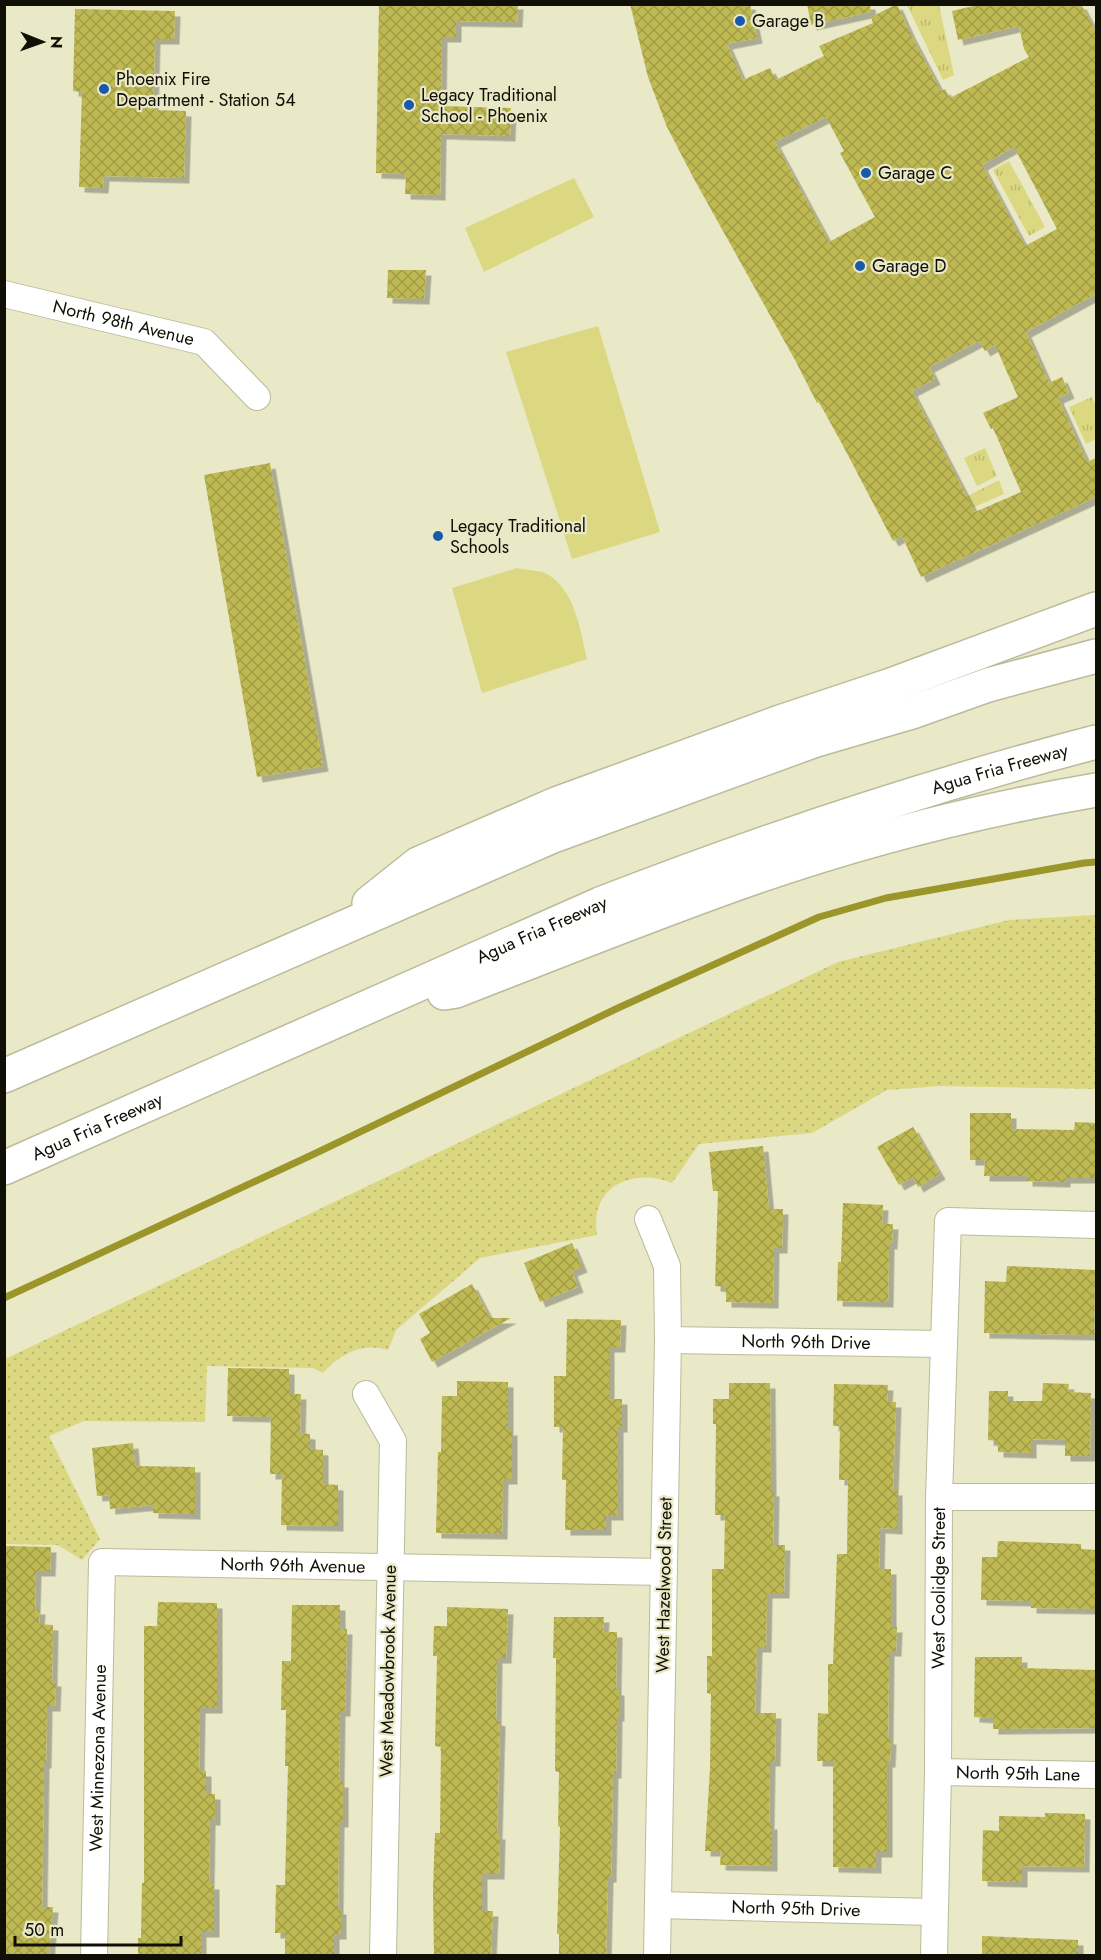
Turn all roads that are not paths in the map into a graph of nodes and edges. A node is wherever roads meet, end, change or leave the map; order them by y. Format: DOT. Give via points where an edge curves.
graph roads {
  1 [pos="4,294"];
  2 [pos="257,397"];
  3 [pos="1096,609"];
  4 [pos="1096,656"];
  5 [pos="1096,742"];
  6 [pos="1096,790"];
  7 [pos="334,931"];
  8 [pos="348,1014"];
  9 [pos="4,1076"];
  10 [pos="4,1167"];
  11 [pos="648,1219"];
  12 [pos="1096,1225"];
  13 [pos="668,1340"];
  14 [pos="944,1344"];
  15 [pos="366,1394"];
  16 [pos="939,1497"];
  17 [pos="1096,1497"];
  18 [pos="102,1562"];
  19 [pos="390,1567"];
  20 [pos="664,1572"];
  21 [pos="938,1772"];
  22 [pos="1096,1775"];
  23 [pos="658,1905"];
  24 [pos="934,1912"];
  25 [pos="94,1956"];
  26 [pos="383,1956"];
  27 [pos="657,1956"];
  28 [pos="934,1956"];
  1 -- 2 [label="street, North 98th Avenue" via="204,342"];
  3 -- 7 [label="highway" via="556,804 418,864"];
  4 -- 7 [label="highway" via="988,685 792,748 553,836"];
  5 -- 8 [label="highway, Agua Fria Freeway" via="921,792 672,876"];
  6 -- 8 [label="highway" via="985,810 856,845 719,890 456,991"];
  7 -- 9 [label="highway"];
  8 -- 10 [label="highway, Agua Fria Freeway"];
  11 -- 13 [label="street, West Hazelwood Street" via="667,1266"];
  12 -- 14 [label="street, West Coolidge Street" via="948,1221"];
  13 -- 14 [label="street, North 96th Drive"];
  13 -- 20 [label="street, West Hazelwood Street"];
  14 -- 16 [label="street, West Coolidge Street"];
  15 -- 19 [label="street, West Meadowbrook Avenue" via="393,1441"];
  16 -- 17 [label="street"];
  16 -- 21 [label="street, West Coolidge Street"];
  18 -- 19 [label="street, North 96th Avenue"];
  18 -- 25 [label="street, West Minnezona Avenue"];
  19 -- 20 [label="street, North 96th Avenue"];
  19 -- 26 [label="street, West Meadowbrook Avenue"];
  20 -- 23 [label="street, West Hazelwood Street"];
  21 -- 22 [label="street, North 95th Lane"];
  21 -- 24 [label="street, West Coolidge Street"];
  23 -- 24 [label="street, North 95th Drive"];
  23 -- 27 [label="street, West Hazelwood Street"];
  24 -- 28 [label="street, West Coolidge Street"];
}
